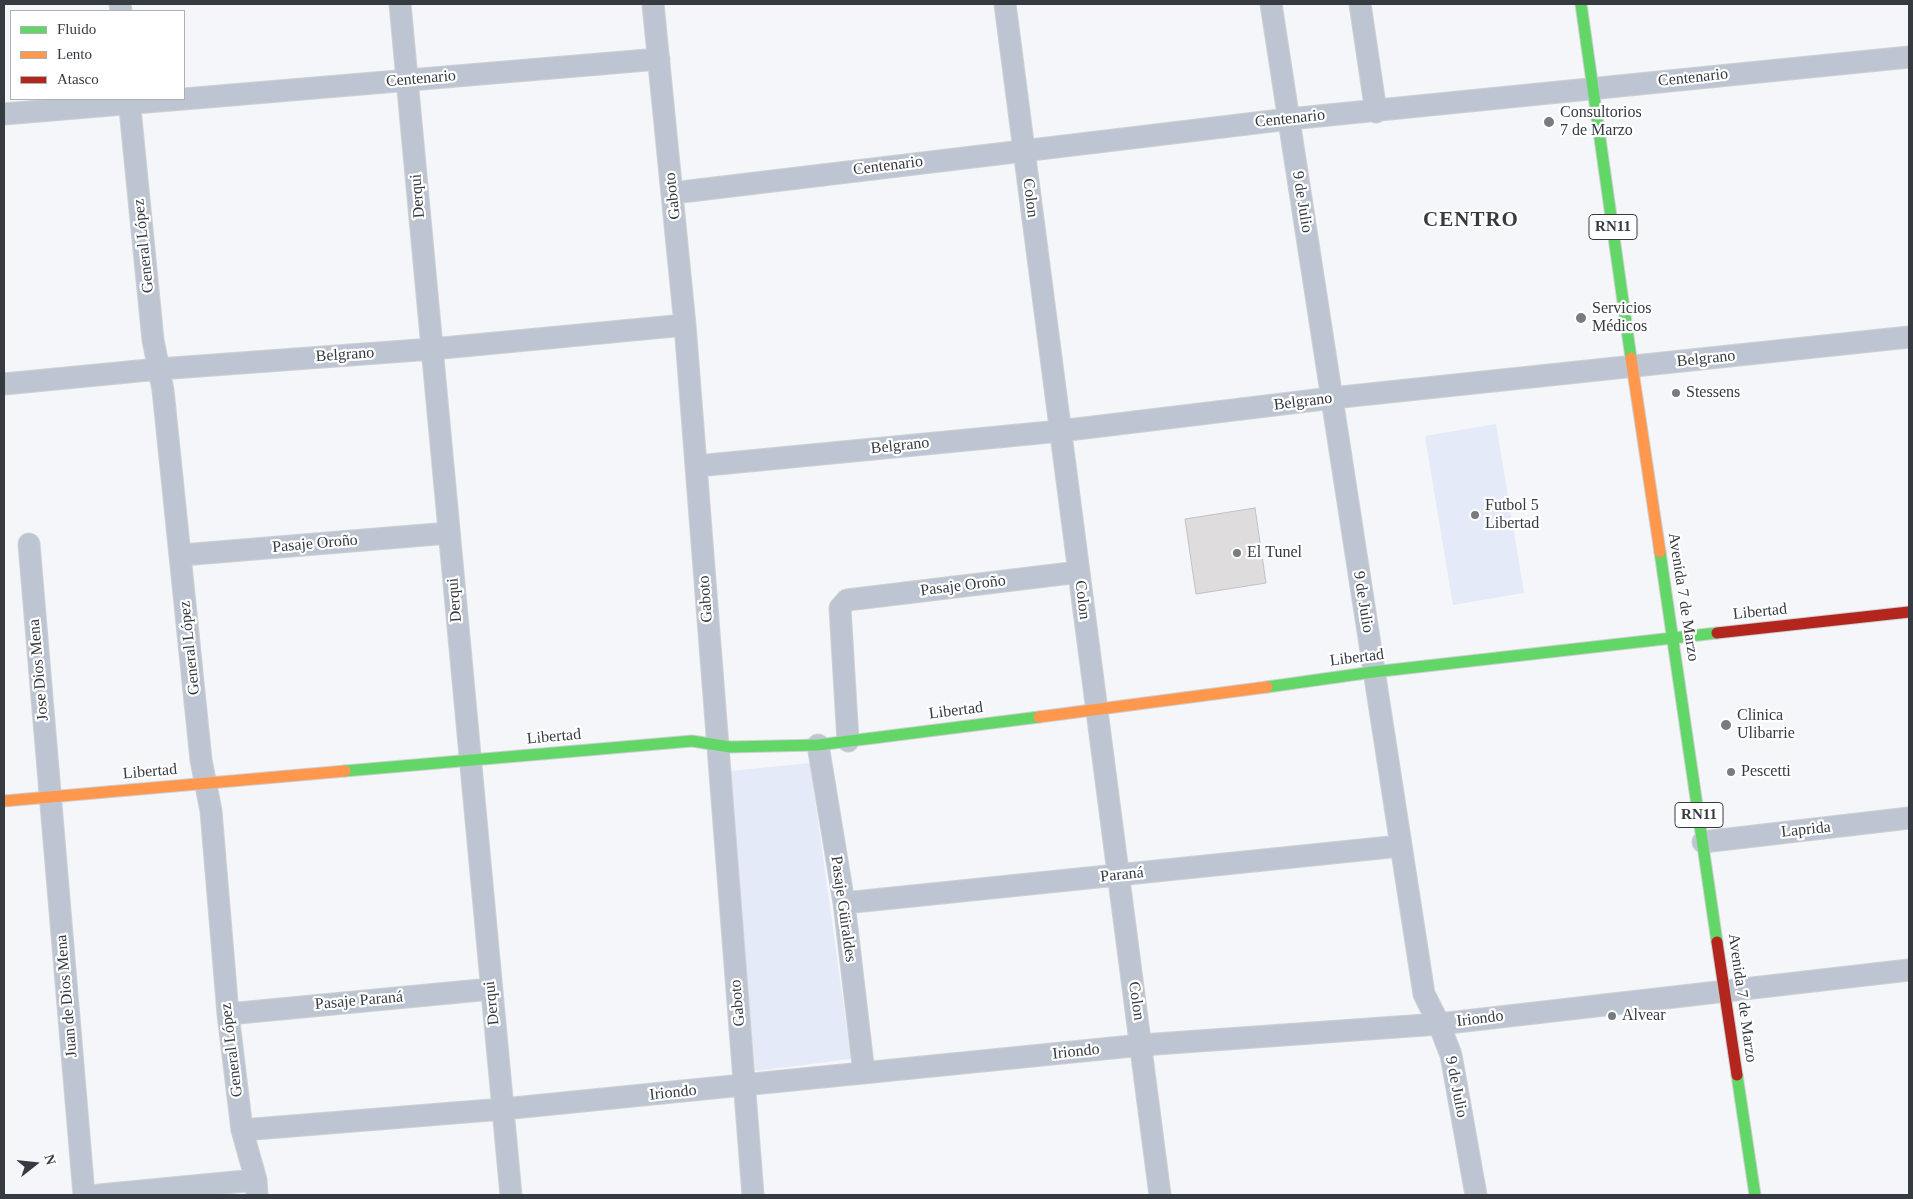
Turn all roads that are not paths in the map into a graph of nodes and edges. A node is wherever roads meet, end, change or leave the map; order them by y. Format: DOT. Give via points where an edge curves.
graph roads {
  1 [pos="400,4"];
  2 [pos="653,4"];
  3 [pos="1005,4"];
  4 [pos="1271,4"];
  5 [pos="1360,4"];
  6 [pos="1580,4"];
  7 [pos="1909,57"];
  8 [pos="659,59"];
  9 [pos="407,81"];
  10 [pos="1594,88"];
  11 [pos="185,99"];
  12 [pos="156,100"];
  13 [pos="129,101"];
  14 [pos="1376,112"];
  15 [pos="4,114"];
  16 [pos="1289,119"];
  17 [pos="1023,150"];
  18 [pos="673,193"];
  19 [pos="685,325"];
  20 [pos="1909,337"];
  21 [pos="432,349"];
  22 [pos="1632,367"];
  23 [pos="159,369"];
  24 [pos="4,384"];
  25 [pos="1332,398"];
  26 [pos="1060,431"];
  27 [pos="696,466"];
  28 [pos="449,533"];
  29 [pos="29,544"];
  30 [pos="182,556"];
  31 [pos="1079,572"];
  32 [pos="1909,612"];
  33 [pos="1672,638"];
  34 [pos="1373,672"];
  35 [pos="1096,710"];
  36 [pos="848,741"];
  37 [pos="717,745"];
  38 [pos="818,745"];
  39 [pos="470,760"];
  40 [pos="206,783"];
  41 [pos="49,797"];
  42 [pos="4,801"];
  43 [pos="1909,818"];
  44 [pos="1703,842"];
  45 [pos="1400,846"];
  46 [pos="1119,876"];
  47 [pos="844,903"];
  48 [pos="1909,970"];
  49 [pos="491,989"];
  50 [pos="1725,991"];
  51 [pos="228,1014"];
  52 [pos="1439,1024"];
  53 [pos="1142,1045"];
  54 [pos="864,1073"];
  55 [pos="745,1086"];
  56 [pos="503,1109"];
  57 [pos="242,1130"];
  58 [pos="256,1188"];
  59 [pos="84,1195"];
  60 [pos="99,1195"];
  61 [pos="511,1195"];
  62 [pos="753,1195"];
  63 [pos="1160,1195"];
  64 [pos="1476,1195"];
  65 [pos="1754,1195"];
  1 -- 9 [label="street, Derqui"];
  2 -- 8 [label="street, Gaboto"];
  3 -- 17 [label="street, Colon"];
  4 -- 16 [label="street, 9 de Julio"];
  5 -- 14 [label="street"];
  6 -- 10 [label="street, Avenida 7 de Marzo / RN11"];
  7 -- 10 [label="street, Centenario"];
  8 -- 9 [label="street, Centenario"];
  8 -- 18 [label="street, Gaboto"];
  9 -- 11 [label="street, Centenario"];
  9 -- 21 [label="street, Derqui"];
  10 -- 14 [label="street, Centenario"];
  10 -- 22 [label="street, Avenida 7 de Marzo / RN11"];
  12 -- 13 [label="street, Centenario"];
  13 -- 15 [label="street, Centenario"];
  13 -- 23 [label="street, General López" via="153,340"];
  14 -- 16 [label="street, Centenario"];
  16 -- 17 [label="street, Centenario"];
  16 -- 25 [label="street, 9 de Julio"];
  17 -- 18 [label="street, Centenario"];
  17 -- 26 [label="street, Colon"];
  18 -- 19 [label="street, Gaboto"];
  19 -- 21 [label="street, Belgrano"];
  19 -- 27 [label="street, Gaboto"];
  20 -- 22 [label="street, Belgrano"];
  21 -- 23 [label="street, Belgrano"];
  21 -- 28 [label="street, Derqui"];
  22 -- 25 [label="street, Belgrano"];
  22 -- 33 [label="street, Avenida 7 de Marzo / RN11"];
  23 -- 24 [label="street, Belgrano"];
  23 -- 30 [label="street, General López"];
  25 -- 26 [label="street, Belgrano"];
  25 -- 34 [label="street, 9 de Julio"];
  26 -- 27 [label="street, Belgrano"];
  26 -- 31 [label="street, Colon"];
  27 -- 37 [label="street, Gaboto"];
  28 -- 30 [label="street, Pasaje Oroño"];
  28 -- 39 [label="street, Derqui"];
  29 -- 41 [label="street, Jose Dios Mena"];
  30 -- 40 [label="street, General López" via="201,760"];
  31 -- 35 [label="street, Colon"];
  31 -- 36 [label="street, Pasaje Oroño" via="847,600 840,608"];
  32 -- 33 [label="street, Libertad"];
  33 -- 34 [label="street, Libertad"];
  33 -- 44 [label="street, Avenida 7 de Marzo / RN11"];
  34 -- 35 [label="street, Libertad"];
  34 -- 45 [label="street, 9 de Julio"];
  35 -- 36 [label="street, Libertad"];
  35 -- 46 [label="street, Colon"];
  36 -- 38 [label="street, Libertad"];
  37 -- 38 [label="street, Libertad"];
  37 -- 39 [label="street, Libertad" via="692,741"];
  37 -- 55 [label="street, Gaboto"];
  38 -- 47 [label="street, Pasaje Güiraldes"];
  39 -- 40 [label="street, Libertad"];
  39 -- 49 [label="street, Derqui"];
  40 -- 41 [label="street, Libertad"];
  40 -- 51 [label="street, General López"];
  41 -- 42 [label="street, Libertad"];
  41 -- 59 [label="street, Juan de Dios Mena"];
  43 -- 44 [label="street, Laprida"];
  44 -- 50 [label="street, Avenida 7 de Marzo / RN11"];
  45 -- 46 [label="street, Paraná"];
  45 -- 52 [label="street, 9 de Julio" via="1424,994"];
  46 -- 47 [label="street, Paraná"];
  46 -- 53 [label="street, Colon"];
  47 -- 54 [label="street, Pasaje Güiraldes"];
  48 -- 50 [label="street, Iriondo"];
  49 -- 51 [label="street, Pasaje Paraná"];
  49 -- 56 [label="street, Derqui"];
  50 -- 52 [label="street, Iriondo"];
  50 -- 65 [label="street, Avenida 7 de Marzo / RN11"];
  51 -- 57 [label="street, General López"];
  52 -- 53 [label="street, Iriondo"];
  52 -- 64 [label="street, 9 de Julio" via="1451,1055"];
  53 -- 54 [label="street, Iriondo"];
  53 -- 63 [label="street, Colon"];
  54 -- 55 [label="street, Iriondo"];
  55 -- 56 [label="street, Iriondo"];
  55 -- 62 [label="street, Gaboto"];
  56 -- 57 [label="street, Iriondo"];
  56 -- 61 [label="street, Derqui"];
  57 -- 58 [label="street, General López"];
  58 -- 60 [label="street"];
}
